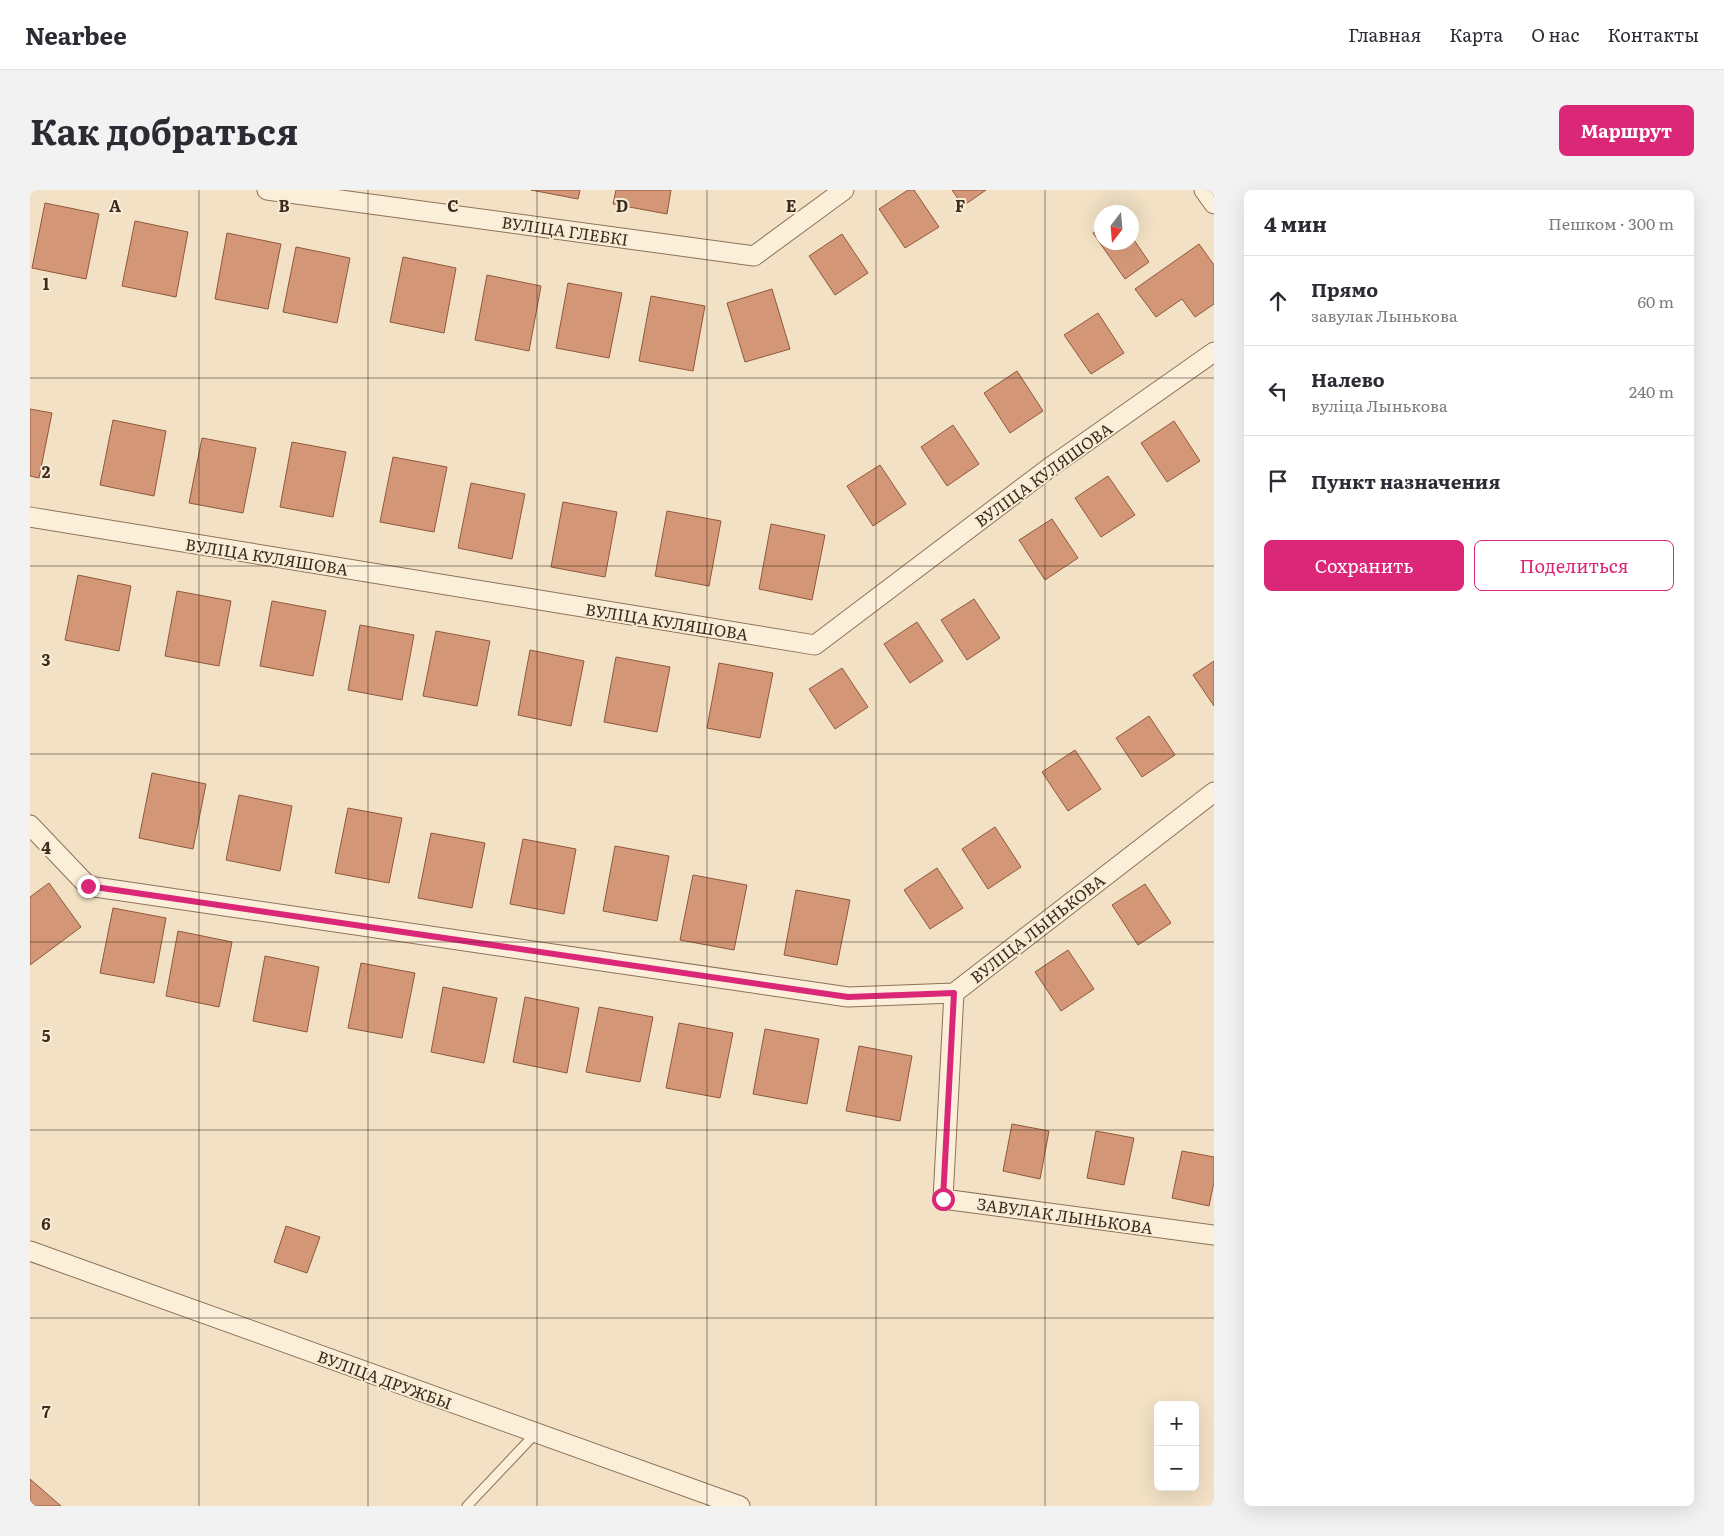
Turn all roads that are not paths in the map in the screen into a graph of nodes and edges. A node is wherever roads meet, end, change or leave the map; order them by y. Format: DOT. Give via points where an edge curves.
graph roads {
  1 [pos="267,190"];
  2 [pos="844,190"];
  3 [pos="1204,190"];
  4 [pos="1214,204"];
  5 [pos="1214,352"];
  6 [pos="30,517"];
  7 [pos="1214,792"];
  8 [pos="30,825"];
  9 [pos="954,993"];
  10 [pos="1214,1235"];
  11 [pos="30,1251"];
  12 [pos="536,1433"];
  13 [pos="467,1506"];
  14 [pos="740,1506"];
  1 -- 2 [label="street, ВУЛІЦА ГЛЕБКІ" via="754,256"];
  3 -- 4 [label="street"];
  5 -- 6 [label="street, ВУЛІЦА КУЛЯШОВА" via="1049,468 815,645"];
  7 -- 9 [label="street, ВУЛІЦА ЛЫНЬКОВА"];
  8 -- 9 [label="street, ВУЛІЦА ЛЫНЬКОВА" via="88,886 848,997"];
  9 -- 10 [label="street, ЗАВУЛАК ЛЫНЬКОВА" via="943,1199"];
  11 -- 12 [label="street, ВУЛІЦА ДРУЖБЫ"];
  12 -- 13 [label="lane"];
  12 -- 14 [label="street, ВУЛІЦА ДРУЖБЫ"];
}
